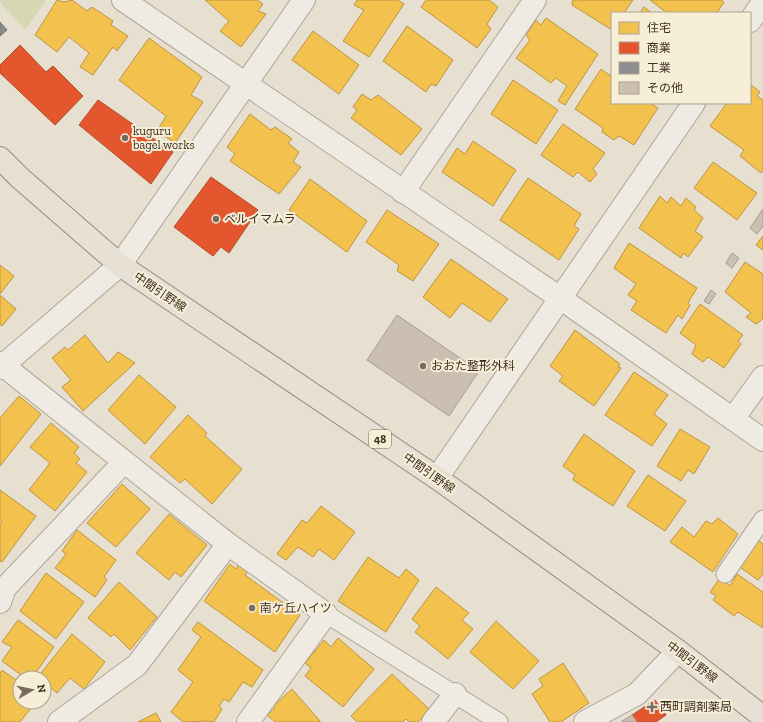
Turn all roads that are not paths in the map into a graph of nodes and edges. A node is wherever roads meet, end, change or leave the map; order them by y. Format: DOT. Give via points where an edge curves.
graph roads {
  1 [pos="123,0"];
  2 [pos="304,0"];
  3 [pos="535,0"];
  4 [pos="763,2"];
  5 [pos="751,20"];
  6 [pos="246,84"];
  7 [pos="693,104"];
  8 [pos="0,158"];
  9 [pos="403,192"];
  10 [pos="120,265"];
  11 [pos="560,298"];
  12 [pos="1,366"];
  13 [pos="763,377"];
  14 [pos="733,419"];
  15 [pos="763,440"];
  16 [pos="124,462"];
  17 [pos="437,478"];
  18 [pos="763,519"];
  19 [pos="228,544"];
  20 [pos="725,574"];
  21 [pos="2,592"];
  22 [pos="326,614"];
  23 [pos="678,651"];
  24 [pos="455,694"];
  25 [pos="763,717"];
  26 [pos="59,722"];
  27 [pos="248,722"];
  28 [pos="433,722"];
  29 [pos="499,722"];
  30 [pos="585,722"];
  1 -- 6 [label="street"];
  2 -- 6 [label="street"];
  3 -- 9 [label="street"];
  4 -- 5 [label="street"];
  6 -- 9 [label="street"];
  6 -- 10 [label="street"];
  7 -- 11 [label="street"];
  8 -- 10 [label="main road, 中間引野線 / 48"];
  9 -- 11 [label="street"];
  10 -- 12 [label="street"];
  10 -- 17 [label="main road, 中間引野線 / 48"];
  11 -- 14 [label="street"];
  11 -- 17 [label="street"];
  12 -- 16 [label="street"];
  13 -- 14 [label="street"];
  14 -- 15 [label="street"];
  16 -- 19 [label="street"];
  16 -- 21 [label="street"];
  17 -- 23 [label="main road, 中間引野線 / 48"];
  18 -- 20 [label="lane"];
  19 -- 22 [label="street"];
  19 -- 26 [label="street" via="137,665"];
  22 -- 24 [label="lane"];
  22 -- 27 [label="street"];
  23 -- 25 [label="main road, 中間引野線 / 48"];
  23 -- 30 [label="street" via="637,694"];
  24 -- 28 [label="street"];
  24 -- 29 [label="lane"];
}
